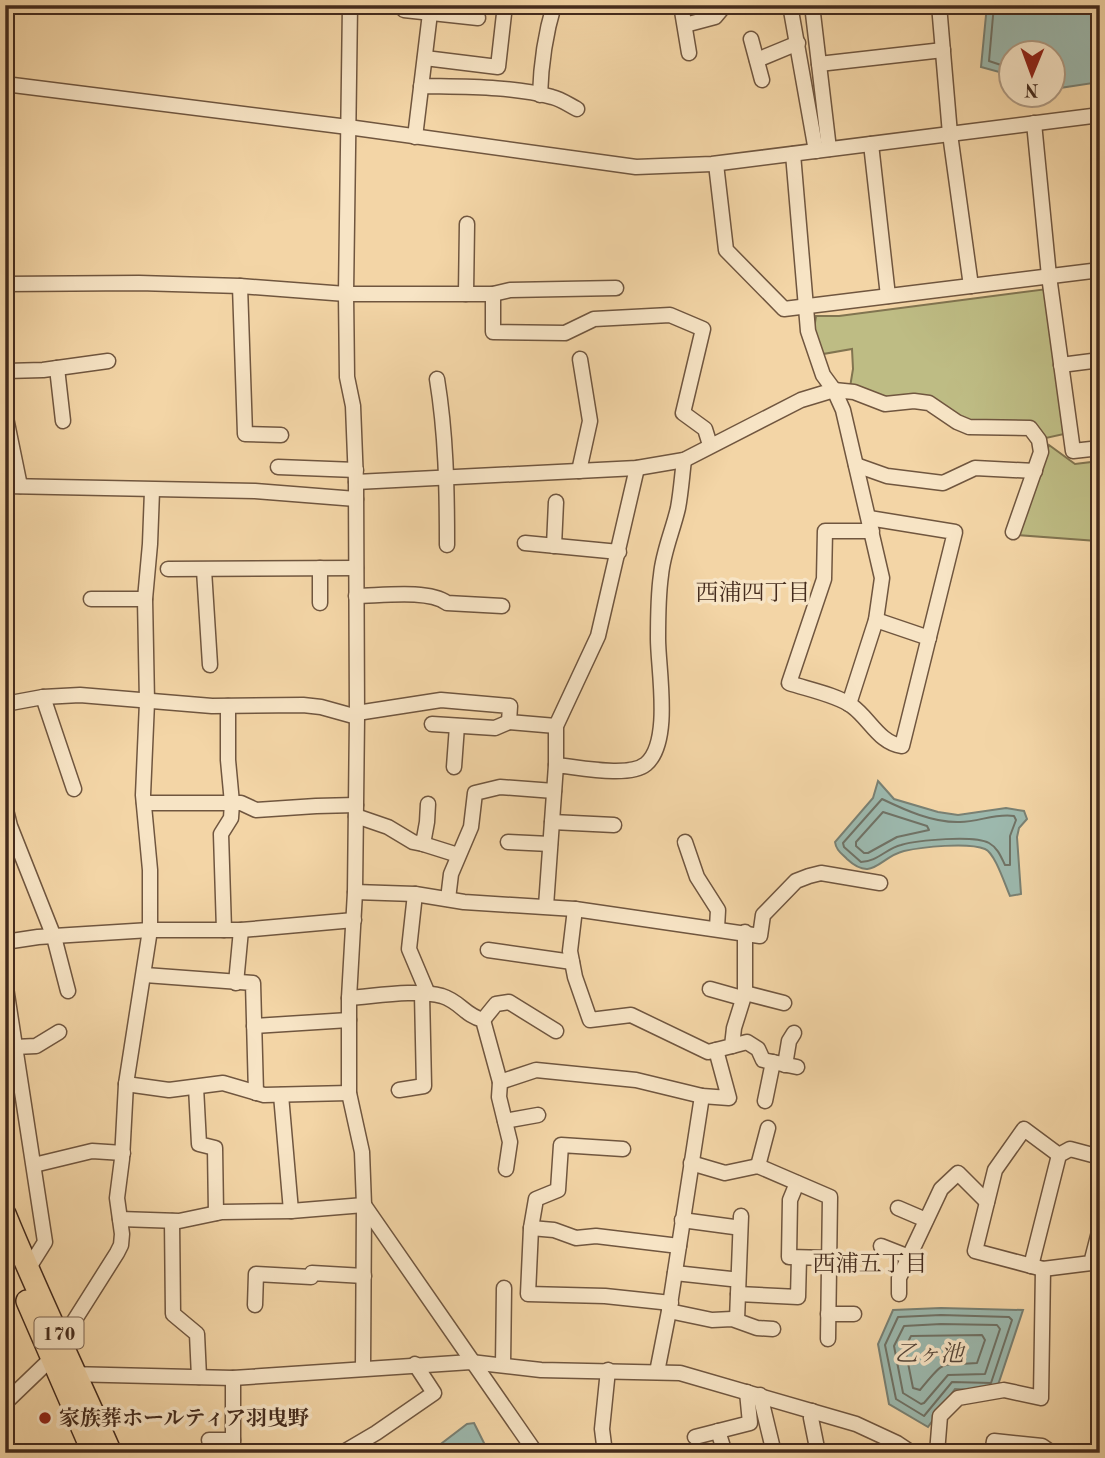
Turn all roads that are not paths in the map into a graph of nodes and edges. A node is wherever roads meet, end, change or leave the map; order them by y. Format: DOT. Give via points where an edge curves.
graph roads {
  1 [pos="350,5"];
  2 [pos="505,5"];
  3 [pos="554,5"];
  4 [pos="681,5"];
  5 [pos="725,5"];
  6 [pos="790,5"];
  7 [pos="812,5"];
  8 [pos="940,5"];
  9 [pos="431,9"];
  10 [pos="404,10"];
  11 [pos="478,18"];
  12 [pos="685,25"];
  13 [pos="751,39"];
  14 [pos="798,43"];
  15 [pos="943,50"];
  16 [pos="689,53"];
  17 [pos="425,58"];
  18 [pos="757,61"];
  19 [pos="819,64"];
  20 [pos="762,80"];
  21 [pos="5,84"];
  22 [pos="421,86"];
  23 [pos="540,95"];
  24 [pos="577,108"];
  25 [pos="1100,116"];
  26 [pos="1034,123"];
  27 [pos="348,127"];
  28 [pos="950,134"];
  29 [pos="415,137"];
  30 [pos="871,144"];
  31 [pos="823,150"];
  32 [pos="793,153"];
  33 [pos="716,164"];
  34 [pos="467,224"];
  35 [pos="1100,270"];
  36 [pos="1049,276"];
  37 [pos="5,285"];
  38 [pos="240,286"];
  39 [pos="971,286"];
  40 [pos="616,288"];
  41 [pos="346,294"];
  42 [pos="466,294"];
  43 [pos="492,294"];
  44 [pos="888,296"];
  45 [pos="807,306"];
  46 [pos="580,359"];
  47 [pos="1100,360"];
  48 [pos="108,361"];
  49 [pos="1061,365"];
  50 [pos="5,366"];
  51 [pos="57,368"];
  52 [pos="437,379"];
  53 [pos="834,390"];
  54 [pos="5,414"];
  55 [pos="63,421"];
  56 [pos="281,435"];
  57 [pos="710,445"];
  58 [pos="1100,448"];
  59 [pos="684,460"];
  60 [pos="856,465"];
  61 [pos="278,467"];
  62 [pos="637,468"];
  63 [pos="579,471"];
  64 [pos="1035,471"];
  65 [pos="356,476"];
  66 [pos="447,477"];
  67 [pos="13,486"];
  68 [pos="152,491"];
  69 [pos="356,499"];
  70 [pos="556,502"];
  71 [pos="870,524"];
  72 [pos="1013,532"];
  73 [pos="525,543"];
  74 [pos="447,545"];
  75 [pos="554,546"];
  76 [pos="619,552"];
  77 [pos="320,568"];
  78 [pos="356,568"];
  79 [pos="168,569"];
  80 [pos="204,569"];
  81 [pos="356,596"];
  82 [pos="91,599"];
  83 [pos="145,600"];
  84 [pos="320,603"];
  85 [pos="502,606"];
  86 [pos="876,620"];
  87 [pos="929,638"];
  88 [pos="210,665"];
  89 [pos="43,697"];
  90 [pos="147,702"];
  91 [pos="5,704"];
  92 [pos="849,704"];
  93 [pos="228,706"];
  94 [pos="357,715"];
  95 [pos="509,722"];
  96 [pos="432,724"];
  97 [pos="457,726"];
  98 [pos="556,726"];
  99 [pos="556,765"];
  100 [pos="454,767"];
  101 [pos="74,789"];
  102 [pos="554,791"];
  103 [pos="144,803"];
  104 [pos="232,803"];
  105 [pos="428,804"];
  106 [pos="5,806"];
  107 [pos="356,811"];
  108 [pos="552,822"];
  109 [pos="614,825"];
  110 [pos="508,842"];
  111 [pos="685,842"];
  112 [pos="423,844"];
  113 [pos="550,844"];
  114 [pos="458,855"];
  115 [pos="880,883"];
  116 [pos="355,892"];
  117 [pos="415,894"];
  118 [pos="448,899"];
  119 [pos="546,906"];
  120 [pos="575,909"];
  121 [pos="354,920"];
  122 [pos="718,929"];
  123 [pos="150,930"];
  124 [pos="224,930"];
  125 [pos="241,930"];
  126 [pos="745,932"];
  127 [pos="54,937"];
  128 [pos="5,942"];
  129 [pos="488,950"];
  130 [pos="572,962"];
  131 [pos="145,975"];
  132 [pos="5,981"];
  133 [pos="236,982"];
  134 [pos="710,989"];
  135 [pos="68,991"];
  136 [pos="425,994"];
  137 [pos="743,996"];
  138 [pos="349,998"];
  139 [pos="784,1003"];
  140 [pos="349,1020"];
  141 [pos="483,1020"];
  142 [pos="254,1026"];
  143 [pos="556,1031"];
  144 [pos="59,1032"];
  145 [pos="794,1033"];
  146 [pos="732,1046"];
  147 [pos="15,1047"];
  148 [pos="716,1050"];
  149 [pos="785,1065"];
  150 [pos="500,1082"];
  151 [pos="126,1084"];
  152 [pos="196,1087"];
  153 [pos="399,1090"];
  154 [pos="256,1093"];
  155 [pos="349,1093"];
  156 [pos="281,1095"];
  157 [pos="702,1096"];
  158 [pos="765,1101"];
  159 [pos="538,1115"];
  160 [pos="505,1121"];
  161 [pos="768,1128"];
  162 [pos="623,1149"];
  163 [pos="123,1153"];
  164 [pos="1059,1155"];
  165 [pos="1100,1157"];
  166 [pos="691,1163"];
  167 [pos="34,1165"];
  168 [pos="758,1166"];
  169 [pos="506,1169"];
  170 [pos="797,1183"];
  171 [pos="987,1202"];
  172 [pos="364,1205"];
  173 [pos="898,1208"];
  174 [pos="291,1211"];
  175 [pos="216,1213"];
  176 [pos="5,1214"];
  177 [pos="120,1219"];
  178 [pos="682,1220"];
  179 [pos="926,1220"];
  180 [pos="172,1221"];
  181 [pos="531,1228"];
  182 [pos="1100,1228"];
  183 [pos="679,1246"];
  184 [pos="881,1246"];
  185 [pos="5,1251"];
  186 [pos="909,1257"];
  187 [pos="799,1258"];
  188 [pos="829,1258"];
  189 [pos="1095,1266"];
  190 [pos="1037,1268"];
  191 [pos="27,1269"];
  192 [pos="675,1273"];
  193 [pos="364,1276"];
  194 [pos="731,1279"];
  195 [pos="504,1288"];
  196 [pos="738,1294"];
  197 [pos="900,1294"];
  198 [pos="255,1305"];
  199 [pos="670,1307"];
  200 [pos="828,1314"];
  201 [pos="855,1314"];
  202 [pos="737,1321"];
  203 [pos="773,1329"];
  204 [pos="828,1339"];
  205 [pos="63,1358"];
  206 [pos="471,1362"];
  207 [pos="415,1364"];
  208 [pos="503,1365"];
  209 [pos="363,1368"];
  210 [pos="608,1370"];
  211 [pos="657,1372"];
  212 [pos="199,1377"];
  213 [pos="233,1378"];
  214 [pos="754,1394"];
  215 [pos="5,1402"];
  216 [pos="812,1410"];
  217 [pos="718,1431"];
  218 [pos="695,1437"];
  219 [pos="209,1440"];
  220 [pos="233,1446"];
  221 [pos="93,1453"];
  222 [pos="111,1453"];
  223 [pos="342,1453"];
  224 [pos="536,1453"];
  225 [pos="605,1453"];
  226 [pos="725,1453"];
  227 [pos="774,1453"];
  228 [pos="818,1453"];
  229 [pos="912,1453"];
  230 [pos="937,1453"];
  231 [pos="992,1453"];
  232 [pos="1052,1453"];
  1 -- 27 [label="street"];
  2 -- 17 [label="street" via="498,67"];
  3 -- 23 [label="street" via="541,59"];
  4 -- 12 [label="street"];
  5 -- 12 [label="street" via="715,18"];
  6 -- 14 [label="street"];
  7 -- 19 [label="street"];
  8 -- 15 [label="street"];
  9 -- 10 [label="street"];
  9 -- 11 [label="street"];
  9 -- 17 [label="street"];
  12 -- 16 [label="street"];
  13 -- 18 [label="street"];
  14 -- 18 [label="street"];
  14 -- 31 [label="street"];
  15 -- 19 [label="street"];
  15 -- 28 [label="street"];
  17 -- 22 [label="street"];
  18 -- 20 [label="street"];
  19 -- 31 [label="street"];
  21 -- 27 [label="street"];
  22 -- 23 [label="street"];
  22 -- 29 [label="street"];
  23 -- 24 [label="street"];
  25 -- 26 [label="street"];
  26 -- 28 [label="street"];
  26 -- 36 [label="street"];
  27 -- 29 [label="street"];
  27 -- 41 [label="street"];
  28 -- 30 [label="street"];
  28 -- 39 [label="street"];
  29 -- 33 [label="street" via="636,167"];
  30 -- 31 [label="street"];
  30 -- 44 [label="street"];
  31 -- 32 [label="street"];
  32 -- 33 [label="street"];
  32 -- 45 [label="street"];
  33 -- 45 [label="street" via="726,250 784,309"];
  34 -- 42 [label="street"];
  35 -- 36 [label="street"];
  36 -- 39 [label="street"];
  36 -- 49 [label="street"];
  37 -- 38 [label="street"];
  38 -- 41 [label="street"];
  38 -- 56 [label="street" via="245,434"];
  39 -- 44 [label="street"];
  40 -- 43 [label="street"];
  41 -- 42 [label="street"];
  41 -- 65 [label="street" via="347,377"];
  42 -- 43 [label="street"];
  43 -- 57 [label="street" via="494,332 565,333 594,319 670,315 703,329 683,414 705,429"];
  44 -- 45 [label="street"];
  45 -- 53 [label="street" via="808,331 823,375"];
  46 -- 63 [label="street" via="590,421"];
  47 -- 49 [label="street"];
  48 -- 51 [label="street"];
  49 -- 58 [label="street" via="1073,451"];
  50 -- 51 [label="street" via="6,371"];
  51 -- 55 [label="street"];
  52 -- 66 [label="street"];
  53 -- 57 [label="street" via="801,400"];
  53 -- 60 [label="street"];
  53 -- 64 [label="street" via="885,404 929,403 970,427 1030,428 1041,452"];
  54 -- 67 [label="street"];
  57 -- 59 [label="street"];
  59 -- 62 [label="street"];
  59 -- 99 [label="street" via="679,506 661,573 662,709 656,748 637,768 619,771"];
  60 -- 64 [label="street" via="887,477 943,483 975,468"];
  60 -- 71 [label="street"];
  61 -- 65 [label="street"];
  62 -- 63 [label="street"];
  62 -- 76 [label="street"];
  63 -- 66 [label="street"];
  64 -- 72 [label="street"];
  65 -- 66 [label="street"];
  65 -- 69 [label="street"];
  66 -- 74 [label="street"];
  67 -- 68 [label="street"];
  68 -- 69 [label="street" via="255,491"];
  68 -- 83 [label="street"];
  69 -- 78 [label="street"];
  70 -- 75 [label="street"];
  71 -- 86 [label="street" via="882,578"];
  71 -- 87 [label="street" via="955,533"];
  71 -- 92 [label="street" via="825,531 824,579 789,683"];
  73 -- 75 [label="street"];
  75 -- 76 [label="street"];
  76 -- 98 [label="street" via="598,636"];
  77 -- 78 [label="street"];
  77 -- 80 [label="street"];
  77 -- 84 [label="street"];
  78 -- 81 [label="street"];
  79 -- 80 [label="street"];
  80 -- 88 [label="street"];
  81 -- 85 [label="street" via="426,595 447,603"];
  81 -- 94 [label="street"];
  82 -- 83 [label="street"];
  83 -- 90 [label="street"];
  86 -- 87 [label="street"];
  86 -- 92 [label="street"];
  87 -- 92 [label="street" via="902,747 889,744"];
  89 -- 90 [label="street" via="80,695"];
  89 -- 91 [label="street"];
  89 -- 101 [label="street"];
  90 -- 93 [label="street"];
  90 -- 103 [label="street"];
  93 -- 94 [label="street" via="303,705"];
  93 -- 104 [label="street"];
  94 -- 95 [label="street" via="441,700 470,701 510,706"];
  94 -- 107 [label="street"];
  95 -- 97 [label="street" via="495,728"];
  95 -- 98 [label="street"];
  96 -- 97 [label="street"];
  97 -- 100 [label="street"];
  98 -- 99 [label="street"];
  99 -- 102 [label="street"];
  102 -- 108 [label="street"];
  102 -- 114 [label="street" via="500,787 475,793 471,827"];
  103 -- 104 [label="street"];
  103 -- 123 [label="street"];
  104 -- 107 [label="street" via="256,810 316,806"];
  104 -- 124 [label="street" via="231,818 221,834"];
  105 -- 112 [label="street"];
  106 -- 127 [label="street"];
  107 -- 112 [label="street"];
  107 -- 116 [label="street"];
  108 -- 109 [label="street"];
  108 -- 113 [label="street"];
  110 -- 113 [label="street"];
  111 -- 122 [label="street" via="697,877 719,910"];
  112 -- 114 [label="street"];
  113 -- 119 [label="street"];
  114 -- 118 [label="street"];
  115 -- 126 [label="street" via="821,873 809,876 796,881 763,915 760,936"];
  116 -- 117 [label="street"];
  116 -- 121 [label="street"];
  117 -- 118 [label="street"];
  117 -- 136 [label="street" via="409,949"];
  118 -- 119 [label="street"];
  119 -- 120 [label="street"];
  120 -- 122 [label="street"];
  120 -- 130 [label="street"];
  121 -- 125 [label="street"];
  121 -- 138 [label="street"];
  122 -- 126 [label="street"];
  123 -- 124 [label="street"];
  123 -- 127 [label="street"];
  123 -- 131 [label="street"];
  124 -- 125 [label="street"];
  125 -- 133 [label="street"];
  126 -- 137 [label="street"];
  127 -- 128 [label="street"];
  127 -- 135 [label="street"];
  129 -- 130 [label="street"];
  130 -- 148 [label="street" via="590,1020 631,1015 708,1052"];
  131 -- 133 [label="street"];
  131 -- 151 [label="street"];
  132 -- 147 [label="street"];
  133 -- 142 [label="street" via="253,983"];
  134 -- 137 [label="street"];
  136 -- 138 [label="street"];
  136 -- 141 [label="street" via="457,1002 469,1016"];
  136 -- 153 [label="street" via="424,1086"];
  137 -- 139 [label="street"];
  137 -- 146 [label="street"];
  138 -- 140 [label="street"];
  140 -- 142 [label="street"];
  140 -- 155 [label="street"];
  141 -- 143 [label="street" via="496,1004 509,1002"];
  141 -- 150 [label="street"];
  142 -- 154 [label="street"];
  144 -- 147 [label="street" via="36,1046"];
  145 -- 149 [label="street"];
  146 -- 148 [label="street"];
  146 -- 149 [label="street" via="747,1042 758,1049 763,1060"];
  147 -- 167 [label="street"];
  148 -- 157 [label="street" via="729,1098"];
  149 -- 158 [label="street"];
  150 -- 157 [label="street" via="536,1070 636,1080"];
  150 -- 160 [label="street"];
  151 -- 152 [label="street" via="169,1090"];
  151 -- 163 [label="street"];
  152 -- 154 [label="street" via="223,1083"];
  152 -- 175 [label="street" via="199,1144 215,1149"];
  154 -- 156 [label="street"];
  155 -- 156 [label="street"];
  155 -- 172 [label="street" via="362,1152"];
  156 -- 174 [label="street"];
  157 -- 166 [label="street"];
  159 -- 160 [label="street"];
  160 -- 169 [label="street" via="510,1142"];
  161 -- 168 [label="street"];
  162 -- 181 [label="street" via="561,1144 558,1190 536,1199"];
  163 -- 167 [label="street" via="92,1152"];
  163 -- 177 [label="street" via="117,1198"];
  164 -- 165 [label="street" via="1070,1149"];
  164 -- 171 [label="street" via="1024,1129 995,1170"];
  164 -- 190 [label="street"];
  166 -- 168 [label="street" via="725,1173"];
  166 -- 178 [label="street"];
  167 -- 191 [label="street" via="45,1242"];
  168 -- 170 [label="street"];
  170 -- 187 [label="street" via="790,1200 789,1257"];
  170 -- 188 [label="street" via="830,1197"];
  171 -- 179 [label="street" via="958,1173 941,1189"];
  171 -- 190 [label="street" via="975,1251"];
  172 -- 174 [label="street"];
  172 -- 193 [label="street"];
  172 -- 206 [label="street"];
  173 -- 179 [label="street"];
  174 -- 175 [label="street"];
  175 -- 180 [label="street"];
  176 -- 191 [label="highway, 170"];
  177 -- 180 [label="street"];
  177 -- 205 [label="street" via="121,1245"];
  178 -- 183 [label="street"];
  178 -- 196 [label="street" via="737,1222"];
  179 -- 186 [label="street"];
  180 -- 212 [label="street" via="173,1314 197,1334"];
  181 -- 183 [label="street" via="576,1238 596,1236"];
  181 -- 199 [label="street" via="528,1294 605,1296"];
  182 -- 189 [label="street"];
  183 -- 192 [label="street"];
  184 -- 186 [label="street"];
  185 -- 205 [label="highway, 170"];
  186 -- 197 [label="street" via="899,1278"];
  187 -- 188 [label="street"];
  187 -- 196 [label="street" via="798,1297"];
  188 -- 200 [label="street"];
  189 -- 190 [label="street"];
  190 -- 230 [label="street" via="1041,1398 1004,1390 958,1398 940,1416"];
  191 -- 205 [label="highway, 170"];
  192 -- 194 [label="street"];
  192 -- 199 [label="street"];
  193 -- 198 [label="street" via="256,1275"];
  193 -- 209 [label="street"];
  195 -- 208 [label="street"];
  196 -- 202 [label="street"];
  199 -- 202 [label="street" via="712,1320"];
  199 -- 211 [label="street"];
  200 -- 201 [label="street"];
  200 -- 204 [label="street"];
  202 -- 203 [label="street"];
  205 -- 212 [label="street"];
  205 -- 215 [label="street"];
  205 -- 221 [label="highway, 170"];
  205 -- 222 [label="highway, 170"];
  206 -- 207 [label="street"];
  206 -- 208 [label="street"];
  206 -- 224 [label="street"];
  207 -- 209 [label="street"];
  207 -- 223 [label="street" via="435,1393"];
  208 -- 210 [label="street"];
  209 -- 213 [label="street"];
  210 -- 211 [label="street"];
  210 -- 225 [label="street" via="602,1429"];
  211 -- 214 [label="street" via="680,1373"];
  212 -- 213 [label="street"];
  213 -- 220 [label="street"];
  214 -- 216 [label="street"];
  214 -- 217 [label="street" via="750,1423"];
  214 -- 227 [label="street"];
  216 -- 228 [label="street"];
  216 -- 229 [label="street" via="856,1424"];
  217 -- 218 [label="street"];
  217 -- 226 [label="street"];
  219 -- 220 [label="street"];
  231 -- 232 [label="street" via="994,1441 1042,1446"];
}
